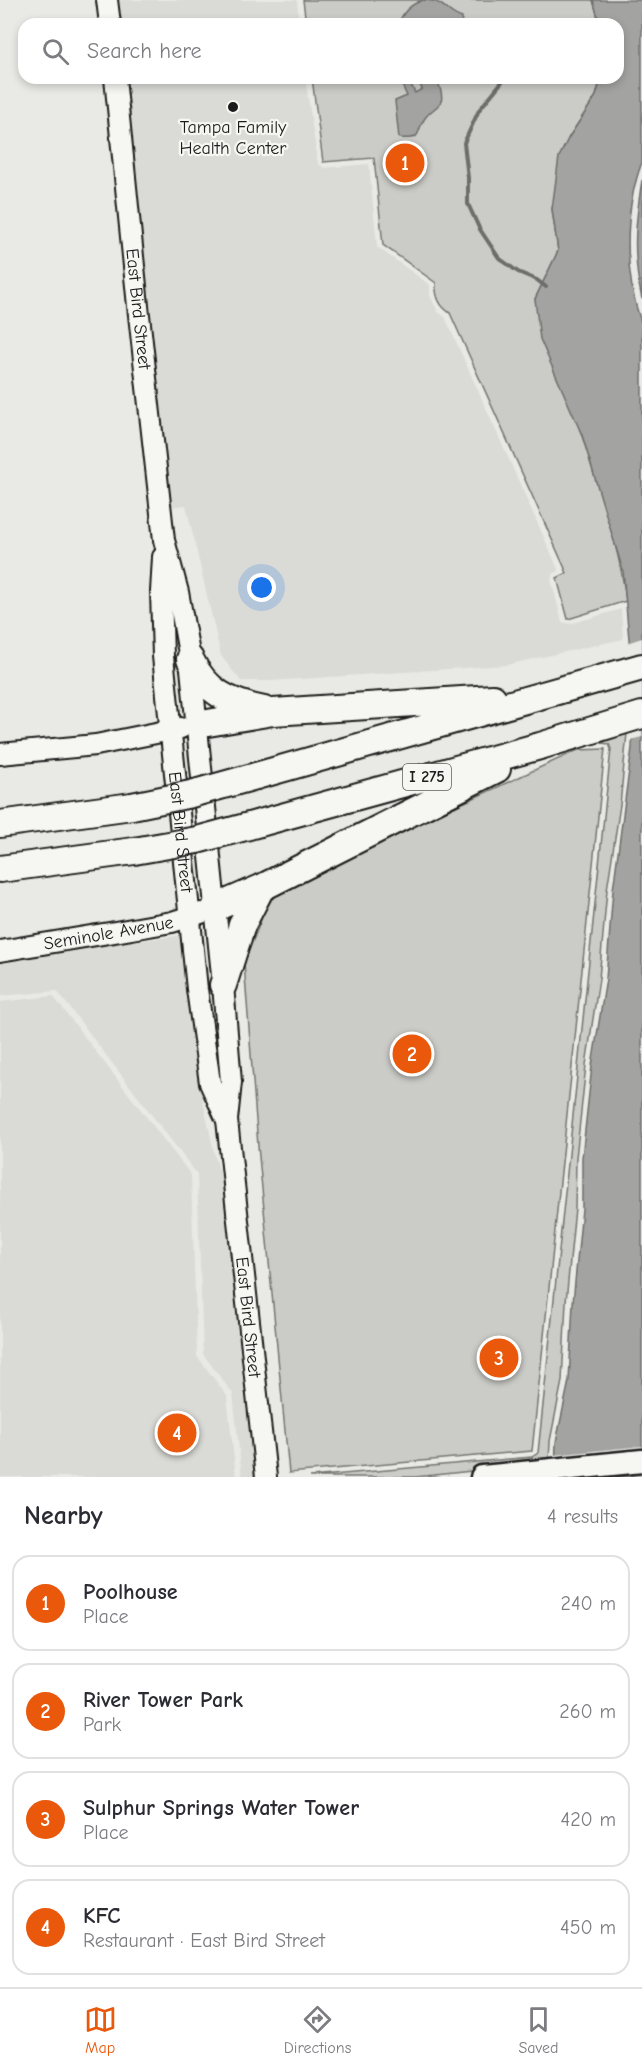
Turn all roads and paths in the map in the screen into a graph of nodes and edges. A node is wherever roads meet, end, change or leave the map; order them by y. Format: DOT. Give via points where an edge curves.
graph roads {
  1 [pos="108,0"];
  2 [pos="110,18"];
  3 [pos="116,84"];
  4 [pos="164,540"];
  5 [pos="190,659"];
  6 [pos="642,667"];
  7 [pos="544,695"];
  8 [pos="273,712"];
  9 [pos="642,715"];
  10 [pos="196,725"];
  11 [pos="170,730"];
  12 [pos="540,746"];
  13 [pos="0,754"];
  14 [pos="0,824"];
  15 [pos="0,869"];
  16 [pos="261,888"];
  17 [pos="215,908"];
  18 [pos="190,917"];
  19 [pos="0,951"];
  20 [pos="223,984"];
  21 [pos="227,1120"];
  22 [pos="642,1461"];
  23 [pos="266,1477"];
  24 [pos="482,1477"];
  1 -- 2 [label="street"];
  3 -- 4 [label="street, East Bird Street"];
  4 -- 5 [label="street, East Bird Street"];
  4 -- 11 [label="street, East Bird Street" via="162,656"];
  5 -- 8 [label="highway" via="218,694"];
  5 -- 10 [label="street, East Bird Street"];
  6 -- 7 [label="highway"];
  7 -- 8 [label="highway"];
  7 -- 14 [label="highway, bridge" via="191,794"];
  8 -- 10 [label="highway"];
  9 -- 12 [label="highway, I 275"];
  10 -- 11 [label="street"];
  10 -- 17 [label="street, East Bird Street"];
  11 -- 13 [label="street" via="96,745"];
  11 -- 18 [label="street, East Bird Street"];
  12 -- 15 [label="highway, I 275, bridge" via="197,840"];
  12 -- 16 [label="highway"];
  16 -- 17 [label="highway"];
  16 -- 20 [label="highway" via="242,925"];
  17 -- 18 [label="street, Seminole Avenue"];
  17 -- 20 [label="street, East Bird Street"];
  18 -- 19 [label="street, Seminole Avenue"];
  18 -- 21 [label="street, East Bird Street" via="210,1083"];
  20 -- 21 [label="street, East Bird Street" via="231,1082"];
  21 -- 23 [label="street, East Bird Street"];
  22 -- 24 [label="main road"];
}
